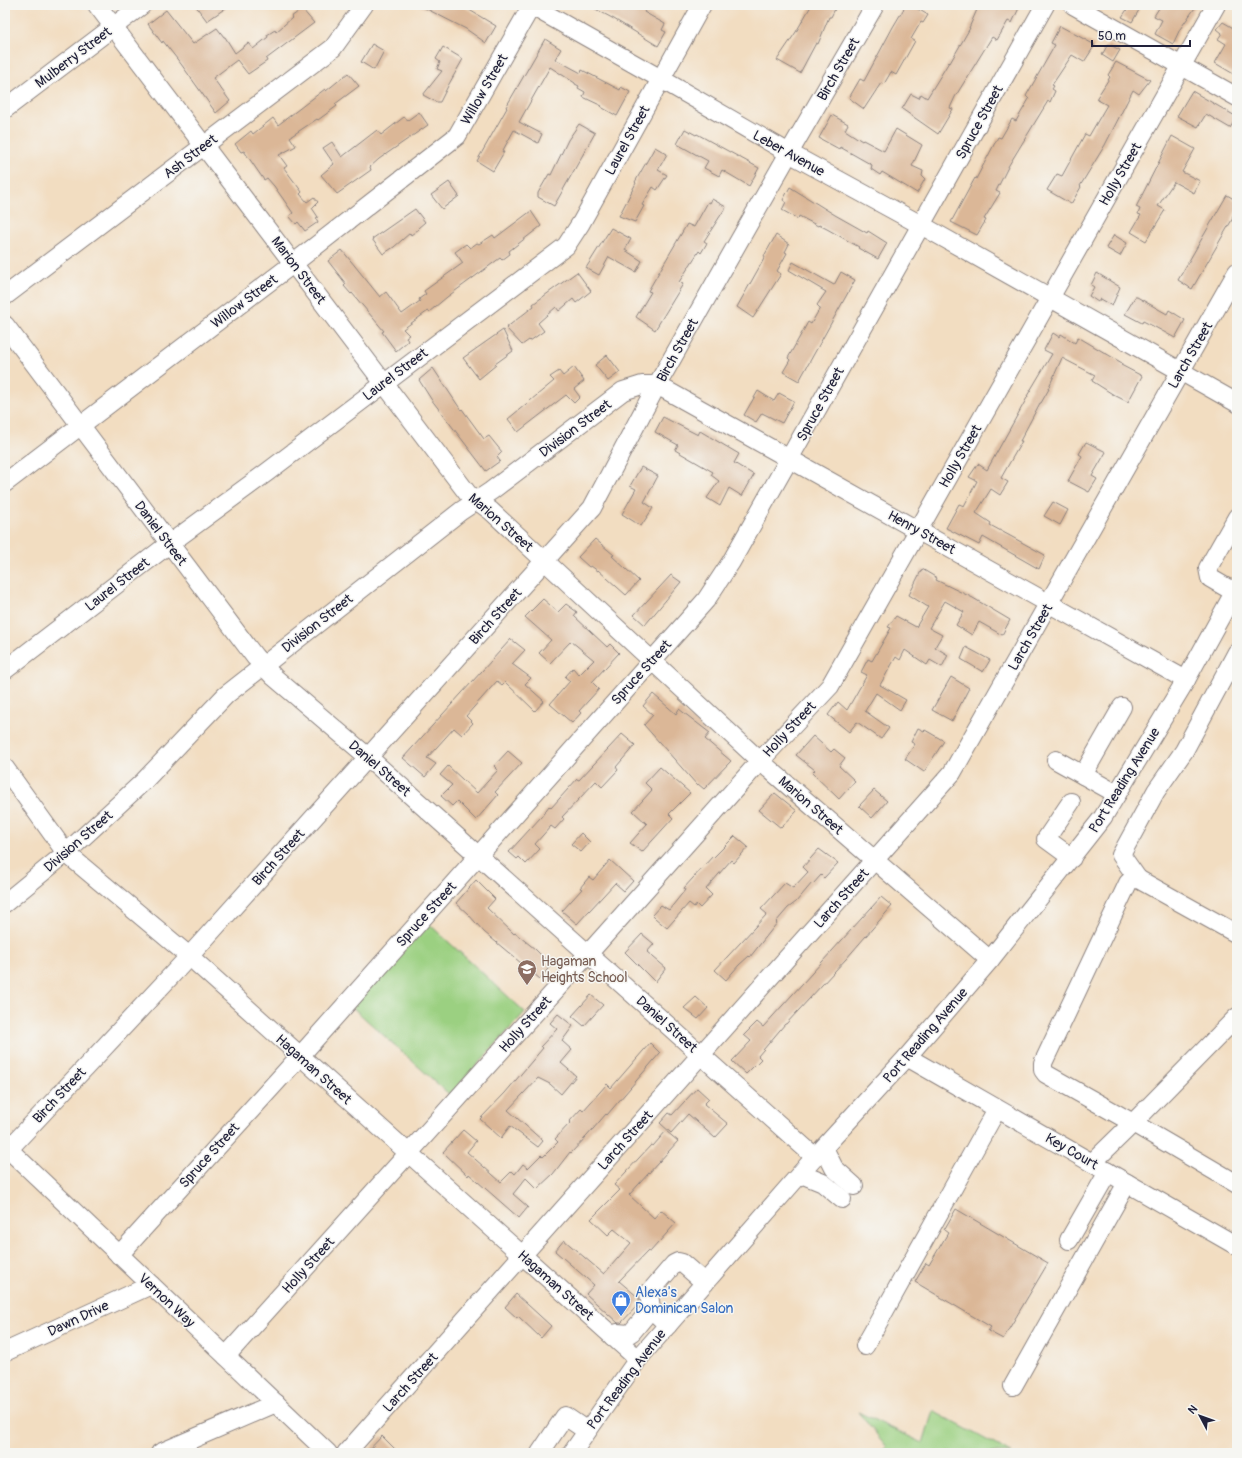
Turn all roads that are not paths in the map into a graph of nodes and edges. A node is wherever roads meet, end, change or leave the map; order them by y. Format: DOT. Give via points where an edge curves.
graph roads {
  1 [pos="98,5"];
  2 [pos="142,5"];
  3 [pos="364,5"];
  4 [pos="531,5"];
  5 [pos="702,5"];
  6 [pos="875,5"];
  7 [pos="1045,5"];
  8 [pos="1073,5"];
  9 [pos="1216,5"];
  10 [pos="113,27"];
  11 [pos="1182,66"];
  12 [pos="661,79"];
  13 [pos="1237,97"];
  14 [pos="5,109"];
  15 [pos="204,146"];
  16 [pos="789,153"];
  17 [pos="921,225"];
  18 [pos="294,263"];
  19 [pos="1237,272"];
  20 [pos="5,296"];
  21 [pos="1050,298"];
  22 [pos="5,325"];
  23 [pos="1181,371"];
  24 [pos="384,382"];
  25 [pos="657,385"];
  26 [pos="1237,403"];
  27 [pos="81,425"];
  28 [pos="790,458"];
  29 [pos="5,483"];
  30 [pos="477,500"];
  31 [pos="1237,517"];
  32 [pos="918,530"];
  33 [pos="169,544"];
  34 [pos="544,561"];
  35 [pos="1236,589"];
  36 [pos="1049,603"];
  37 [pos="1237,652"];
  38 [pos="652,661"];
  39 [pos="264,665"];
  40 [pos="5,670"];
  41 [pos="1186,680"];
  42 [pos="1122,707"];
  43 [pos="368,757"];
  44 [pos="1056,760"];
  45 [pos="760,761"];
  46 [pos="5,768"];
  47 [pos="1083,775"];
  48 [pos="1118,794"];
  49 [pos="1071,802"];
  50 [pos="66,853"];
  51 [pos="478,855"];
  52 [pos="1072,858"];
  53 [pos="875,861"];
  54 [pos="1138,878"];
  55 [pos="5,903"];
  56 [pos="1237,934"];
  57 [pos="588,954"];
  58 [pos="189,956"];
  59 [pos="990,960"];
  60 [pos="1237,1017"];
  61 [pos="701,1055"];
  62 [pos="300,1056"];
  63 [pos="907,1057"];
  64 [pos="997,1109"];
  65 [pos="1134,1123"];
  66 [pos="7,1148"];
  67 [pos="820,1153"];
  68 [pos="409,1154"];
  69 [pos="1092,1163"];
  70 [pos="1108,1172"];
  71 [pos="801,1174"];
  72 [pos="1127,1183"];
  73 [pos="1237,1184"];
  74 [pos="1069,1240"];
  75 [pos="1237,1246"];
  76 [pos="119,1255"];
  77 [pos="522,1255"];
  78 [pos="705,1283"];
  79 [pos="151,1285"];
  80 [pos="650,1309"];
  81 [pos="668,1325"];
  82 [pos="613,1337"];
  83 [pos="865,1346"];
  84 [pos="5,1352"];
  85 [pos="226,1356"];
  86 [pos="638,1359"];
  87 [pos="1013,1386"];
  88 [pos="276,1403"];
  89 [pos="587,1431"];
  90 [pos="544,1446"];
  91 [pos="160,1453"];
  92 [pos="328,1453"];
  93 [pos="346,1453"];
  94 [pos="572,1453"];
  1 -- 10 [label="street, Marion Street"];
  2 -- 10 [label="street, Mulberry Street"];
  3 -- 15 [label="street, Ash Street" via="333,48"];
  4 -- 12 [label="street, Leber Avenue"];
  4 -- 18 [label="street, Willow Street" via="457,136"];
  5 -- 12 [label="street, Laurel Street"];
  6 -- 16 [label="street, Birch Street"];
  7 -- 17 [label="street, Spruce Street"];
  8 -- 11 [label="street"];
  9 -- 11 [label="street, Holly Street"];
  10 -- 14 [label="street, Mulberry Street"];
  10 -- 15 [label="street, Marion Street"];
  11 -- 13 [label="street"];
  11 -- 21 [label="street, Holly Street"];
  12 -- 16 [label="street, Leber Avenue"];
  12 -- 24 [label="street, Laurel Street" via="566,246"];
  15 -- 18 [label="street, Marion Street"];
  15 -- 20 [label="street, Ash Street"];
  16 -- 17 [label="street, Leber Avenue"];
  16 -- 25 [label="street, Birch Street"];
  17 -- 21 [label="street, Leber Avenue"];
  17 -- 28 [label="street, Spruce Street"];
  18 -- 24 [label="street, Marion Street"];
  18 -- 27 [label="street, Willow Street"];
  19 -- 23 [label="street, Larch Street"];
  21 -- 23 [label="street, Leber Avenue"];
  21 -- 32 [label="street, Holly Street"];
  22 -- 27 [label="street, Daniel Street"];
  23 -- 26 [label="street, Leber Avenue"];
  23 -- 36 [label="street, Larch Street"];
  24 -- 30 [label="street, Marion Street" via="468,494"];
  24 -- 33 [label="street, Laurel Street"];
  25 -- 28 [label="street, Henry Street"];
  25 -- 30 [label="street, Division Street" via="642,385 623,391"];
  25 -- 34 [label="street, Birch Street" via="592,508"];
  27 -- 29 [label="street, Willow Street"];
  27 -- 33 [label="street, Daniel Street"];
  28 -- 32 [label="street, Henry Street"];
  28 -- 38 [label="street, Spruce Street" via="731,562 706,600"];
  30 -- 34 [label="street, Marion Street"];
  30 -- 39 [label="street, Division Street"];
  31 -- 35 [label="street" via="1208,568 1210,578"];
  32 -- 36 [label="street, Henry Street"];
  32 -- 45 [label="street, Holly Street" via="830,686"];
  33 -- 39 [label="street, Daniel Street" via="255,657"];
  33 -- 40 [label="street, Laurel Street"];
  34 -- 38 [label="street, Marion Street"];
  34 -- 43 [label="street, Birch Street"];
  35 -- 41 [label="street, Port Reading Avenue"];
  36 -- 41 [label="street, Henry Street"];
  36 -- 53 [label="street, Larch Street" via="952,773"];
  37 -- 54 [label="street" via="1184,750 1156,791 1121,855"];
  38 -- 45 [label="street, Marion Street"];
  38 -- 51 [label="street, Spruce Street"];
  39 -- 43 [label="street, Daniel Street" via="274,677"];
  39 -- 50 [label="street, Division Street" via="226,695 144,781"];
  41 -- 48 [label="street, Port Reading Avenue"];
  42 -- 47 [label="street"];
  43 -- 51 [label="street, Daniel Street"];
  43 -- 58 [label="street, Birch Street"];
  44 -- 47 [label="street"];
  45 -- 53 [label="street, Marion Street"];
  45 -- 57 [label="street, Holly Street"];
  46 -- 50 [label="street, Hagaman Street"];
  47 -- 48 [label="street"];
  48 -- 52 [label="street, Port Reading Avenue"];
  49 -- 52 [label="street" via="1046,839"];
  50 -- 55 [label="street, Division Street"];
  50 -- 58 [label="street, Hagaman Street"];
  51 -- 57 [label="street, Daniel Street"];
  51 -- 62 [label="street, Spruce Street"];
  52 -- 59 [label="street, Port Reading Avenue"];
  53 -- 59 [label="street, Marion Street"];
  53 -- 61 [label="street, Larch Street"];
  54 -- 56 [label="street"];
  54 -- 65 [label="street" via="1128,883 1043,1063 1046,1074"];
  57 -- 61 [label="street, Daniel Street"];
  57 -- 68 [label="street, Holly Street"];
  58 -- 62 [label="street, Hagaman Street"];
  58 -- 66 [label="street, Birch Street"];
  59 -- 63 [label="street, Port Reading Avenue"];
  60 -- 65 [label="street"];
  61 -- 67 [label="street, Daniel Street"];
  61 -- 77 [label="street, Larch Street"];
  62 -- 68 [label="street, Hagaman Street"];
  62 -- 76 [label="street, Spruce Street"];
  63 -- 64 [label="street, Key Court"];
  63 -- 67 [label="street, Port Reading Avenue"];
  64 -- 69 [label="street, Key Court"];
  64 -- 83 [label="street"];
  65 -- 69 [label="street"];
  65 -- 73 [label="street"];
  66 -- 76 [label="street, Vernon Way"];
  67 -- 71 [label="street, Port Reading Avenue"];
  67 -- 71 [label="street" via="834,1168 848,1192"];
  68 -- 77 [label="street, Hagaman Street"];
  68 -- 85 [label="street, Holly Street"];
  69 -- 70 [label="street, Key Court"];
  70 -- 72 [label="street, Key Court"];
  70 -- 74 [label="street"];
  71 -- 78 [label="street, Port Reading Avenue"];
  72 -- 75 [label="street, Key Court"];
  72 -- 87 [label="street"];
  76 -- 79 [label="street, Vernon Way"];
  77 -- 82 [label="street, Hagaman Street"];
  77 -- 93 [label="street, Larch Street"];
  78 -- 80 [label="street" via="678,1262 649,1293"];
  78 -- 81 [label="street, Port Reading Avenue"];
  79 -- 84 [label="street, Dawn Drive"];
  79 -- 85 [label="street, Vernon Way"];
  80 -- 81 [label="street"];
  80 -- 82 [label="street" via="632,1332 617,1333"];
  81 -- 86 [label="street, Port Reading Avenue"];
  82 -- 86 [label="street, Hagaman Street"];
  85 -- 88 [label="street, Vernon Way"];
  86 -- 89 [label="street, Port Reading Avenue"];
  88 -- 91 [label="street"];
  88 -- 92 [label="street, Vernon Way"];
  89 -- 90 [label="street" via="565,1416"];
  89 -- 94 [label="street, Port Reading Avenue"];
}
